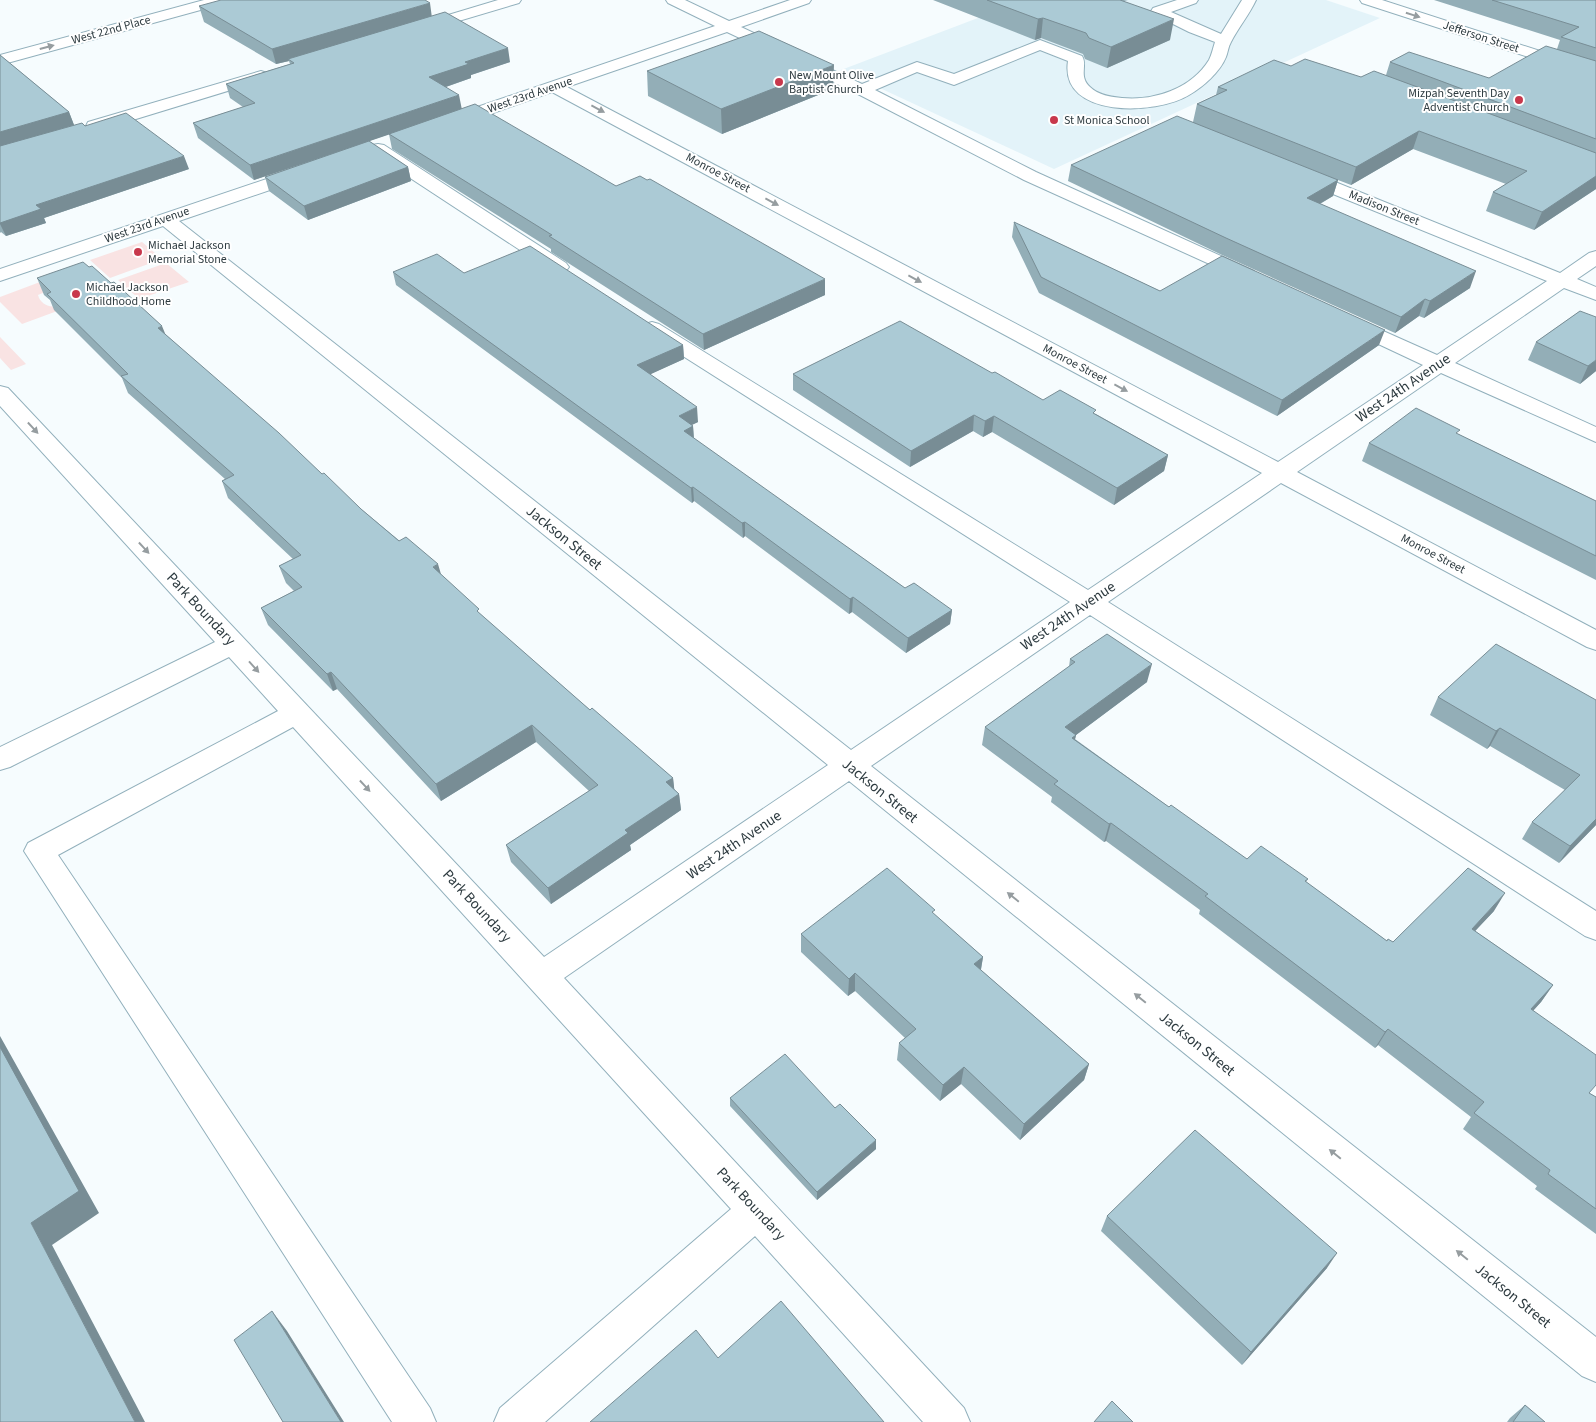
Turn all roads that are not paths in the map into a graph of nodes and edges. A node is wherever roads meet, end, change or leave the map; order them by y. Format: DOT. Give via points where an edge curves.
graph roads {
  1 [pos="221,0"];
  2 [pos="514,0"];
  3 [pos="673,0"];
  4 [pos="804,0"];
  5 [pos="1191,0"];
  6 [pos="1249,0"];
  7 [pos="1367,0"];
  8 [pos="728,26"];
  9 [pos="410,32"];
  10 [pos="1224,40"];
  11 [pos="0,60"];
  12 [pos="276,72"];
  13 [pos="1596,74"];
  14 [pos="554,86"];
  15 [pos="862,90"];
  16 [pos="439,126"];
  17 [pos="76,132"];
  18 [pos="379,147"];
  19 [pos="320,166"];
  20 [pos="1282,166"];
  21 [pos="166,219"];
  22 [pos="1596,257"];
  23 [pos="0,275"];
  24 [pos="574,277"];
  25 [pos="1561,280"];
  26 [pos="1263,283"];
  27 [pos="1596,294"];
  28 [pos="634,316"];
  29 [pos="1334,316"];
  30 [pos="1439,364"];
  31 [pos="0,393"];
  32 [pos="1596,435"];
  33 [pos="1279,472"];
  34 [pos="1089,602"];
  35 [pos="1596,641"];
  36 [pos="233,644"];
  37 [pos="297,713"];
  38 [pos="0,759"];
  39 [pos="849,766"];
  40 [pos="1596,927"];
  41 [pos="541,976"];
  42 [pos="757,1211"];
  43 [pos="1596,1362"];
  44 [pos="416,1422"];
  45 [pos="514,1422"];
  46 [pos="950,1422"];
  11 -- 1 [label="street, West 22nd Place, one-way"];
  2 -- 9 [label="street"];
  3 -- 8 [label="street"];
  4 -- 8 [label="street, West 23rd Avenue"];
  5 -- 10 [label="street" via="1158,11 1194,30"];
  6 -- 10 [label="street"];
  7 -- 13 [label="street, Jefferson Street, one-way"];
  8 -- 14 [label="street, West 23rd Avenue"];
  8 -- 15 [label="street"];
  10 -- 15 [label="street" via="1212,67 1202,76 1181,93 1151,103 1121,103 1086,92 1076,80 1076,59 1040,45 954,80 917,67"];
  12 -- 17 [label="street"];
  14 -- 16 [label="street, West 23rd Avenue"];
  14 -- 33 [label="street, Monroe Street, one-way"];
  15 -- 26 [label="street" via="1030,176"];
  18 -- 24 [label="street"];
  19 -- 21 [label="street, West 23rd Avenue"];
  20 -- 25 [label="street, Madison Street"];
  21 -- 23 [label="street, West 23rd Avenue"];
  21 -- 39 [label="street, Jackson Street"];
  22 -- 25 [label="street, West 24th Avenue"];
  25 -- 27 [label="street, Madison Street"];
  25 -- 30 [label="street, West 24th Avenue"];
  28 -- 34 [label="street"];
  29 -- 30 [label="street"];
  30 -- 32 [label="street"];
  30 -- 33 [label="street, West 24th Avenue"];
  31 -- 36 [label="street, Park Boundary, one-way"];
  33 -- 34 [label="street, West 24th Avenue"];
  33 -- 35 [label="street, Monroe Street"];
  34 -- 39 [label="street, West 24th Avenue"];
  34 -- 40 [label="street"];
  36 -- 37 [label="street, Park Boundary, one-way"];
  36 -- 38 [label="street"];
  37 -- 41 [label="street, Park Boundary, one-way"];
  37 -- 44 [label="street" via="39,851"];
  39 -- 41 [label="street, West 24th Avenue"];
  43 -- 39 [label="street, Jackson Street, one-way"];
  41 -- 42 [label="street, Park Boundary"];
  42 -- 45 [label="street"];
  42 -- 46 [label="street, Park Boundary"];
}
